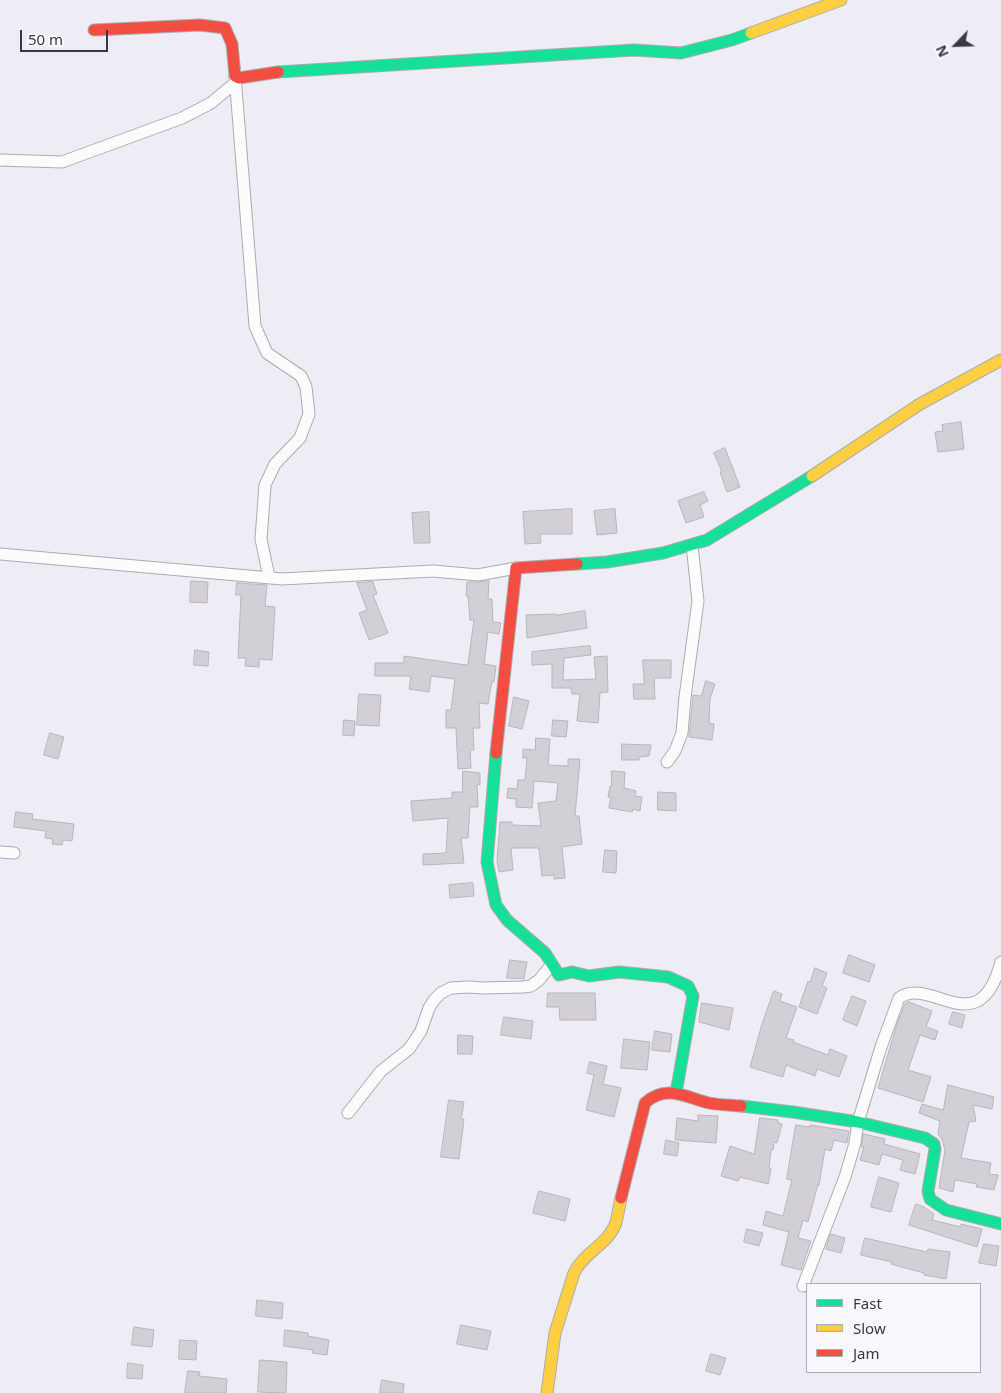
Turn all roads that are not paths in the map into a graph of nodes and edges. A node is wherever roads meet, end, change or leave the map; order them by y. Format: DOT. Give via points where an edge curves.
graph roads {
  1 [pos="842,0"];
  2 [pos="94,30"];
  3 [pos="235,79"];
  4 [pos="0,160"];
  5 [pos="1001,360"];
  6 [pos="692,544"];
  7 [pos="0,554"];
  8 [pos="516,568"];
  9 [pos="269,578"];
  10 [pos="667,762"];
  11 [pos="0,852"];
  12 [pos="14,853"];
  13 [pos="1001,962"];
  14 [pos="552,964"];
  15 [pos="676,1093"];
  16 [pos="348,1113"];
  17 [pos="858,1122"];
  18 [pos="1001,1224"];
  19 [pos="803,1286"];
  20 [pos="547,1393"];
  1 -- 3 [label="street" via="732,40 681,53 634,50 275,72"];
  2 -- 3 [label="street" via="200,25 225,28 232,40"];
  3 -- 4 [label="street" via="211,103 182,118 62,162"];
  3 -- 9 [label="street" via="255,326 267,353 301,376 306,387 309,414 300,438 274,464 265,485 261,539"];
  5 -- 6 [label="street" via="920,404 756,512 707,540"];
  6 -- 8 [label="street" via="664,553 607,562"];
  6 -- 10 [label="street" via="698,601 682,733"];
  7 -- 9 [label="street"];
  8 -- 9 [label="street" via="478,575 433,571"];
  8 -- 14 [label="street" via="487,862 496,905"];
  11 -- 12 [label="street"];
  13 -- 17 [label="street" via="990,990 975,1002 964,1004 910,993 899,998"];
  14 -- 15 [label="street" via="559,975 620,972 668,977 688,986 693,996"];
  14 -- 16 [label="street" via="531,986 451,988 441,993 429,1008 421,1031 409,1049 381,1071"];
  15 -- 17 [label="street" via="710,1103"];
  15 -- 20 [label="street" via="659,1094 645,1103 615,1225 609,1236 578,1264 574,1273 555,1333"];
  17 -- 18 [label="street" via="930,1141 934,1144 935,1153 928,1191 930,1199 946,1210"];
  17 -- 19 [label="street" via="845,1177"];
}
